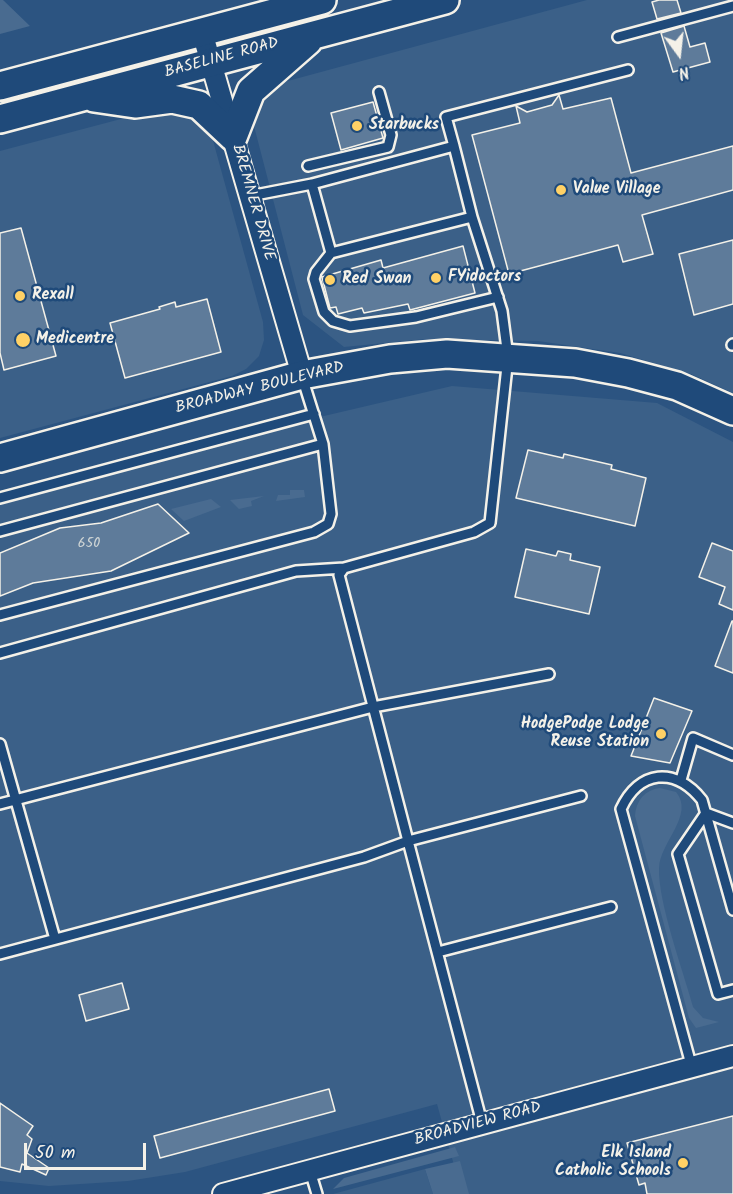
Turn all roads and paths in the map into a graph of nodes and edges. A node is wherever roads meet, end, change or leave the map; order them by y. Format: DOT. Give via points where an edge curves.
graph roads {
  1 [pos="322,0"];
  2 [pos="445,0"];
  3 [pos="733,6"];
  4 [pos="202,32"];
  5 [pos="314,35"];
  6 [pos="618,37"];
  7 [pos="210,62"];
  8 [pos="628,70"];
  9 [pos="0,86"];
  10 [pos="379,92"];
  11 [pos="84,97"];
  12 [pos="0,119"];
  13 [pos="233,137"];
  14 [pos="454,146"];
  15 [pos="308,166"];
  16 [pos="312,184"];
  17 [pos="250,196"];
  18 [pos="472,217"];
  19 [pos="331,253"];
  20 [pos="498,297"];
  21 [pos="508,357"];
  22 [pos="302,375"];
  23 [pos="733,411"];
  24 [pos="314,414"];
  25 [pos="323,444"];
  26 [pos="0,458"];
  27 [pos="0,498"];
  28 [pos="0,531"];
  29 [pos="344,568"];
  30 [pos="0,615"];
  31 [pos="0,653"];
  32 [pos="549,674"];
  33 [pos="373,707"];
  34 [pos="0,744"];
  35 [pos="733,755"];
  36 [pos="681,780"];
  37 [pos="581,796"];
  38 [pos="15,800"];
  39 [pos="0,804"];
  40 [pos="706,813"];
  41 [pos="733,823"];
  42 [pos="408,841"];
  43 [pos="611,907"];
  44 [pos="733,910"];
  45 [pos="55,939"];
  46 [pos="438,952"];
  47 [pos="0,954"];
  48 [pos="733,990"];
  49 [pos="733,1056"];
  50 [pos="692,1068"];
  51 [pos="482,1123"];
  52 [pos="310,1171"];
  53 [pos="223,1194"];
  54 [pos="317,1194"];
  1 -- 4 [label="main road, BASELINE ROAD"];
  2 -- 5 [label="main road, BASELINE ROAD"];
  3 -- 6 [label="lane"];
  4 -- 7 [label="street, BREMNER DRIVE"];
  4 -- 9 [label="main road, BASELINE ROAD"];
  5 -- 7 [label="main road, BASELINE ROAD"];
  5 -- 13 [label="main road" via="251,91"];
  7 -- 11 [label="main road, BASELINE ROAD"];
  7 -- 13 [label="street, BREMNER DRIVE"];
  8 -- 14 [label="lane" via="446,117"];
  10 -- 15 [label="lane" via="391,135 388,147"];
  11 -- 12 [label="main road, BASELINE ROAD"];
  11 -- 13 [label="main road" via="135,104 172,99 199,105"];
  13 -- 17 [label="street, BREMNER DRIVE"];
  14 -- 16 [label="lane"];
  14 -- 18 [label="lane"];
  16 -- 17 [label="lane"];
  16 -- 19 [label="lane"];
  17 -- 22 [label="street, BREMNER DRIVE"];
  18 -- 19 [label="lane"];
  18 -- 20 [label="lane"];
  19 -- 20 [label="lane" via="314,279 324,312 340,325 416,317"];
  20 -- 21 [label="lane"];
  21 -- 22 [label="main road, BROADWAY BOULEVARD" via="447,354 401,358"];
  21 -- 23 [label="main road, BROADWAY BOULEVARD" via="628,373 677,386"];
  21 -- 29 [label="lane" via="490,523 474,532"];
  22 -- 24 [label="lane"];
  22 -- 26 [label="main road, BROADWAY BOULEVARD"];
  24 -- 25 [label="lane"];
  24 -- 27 [label="lane"];
  25 -- 28 [label="lane"];
  25 -- 30 [label="lane" via="331,514 328,524 314,532"];
  29 -- 31 [label="lane" via="296,571"];
  29 -- 33 [label="lane" via="339,575"];
  32 -- 33 [label="lane"];
  33 -- 38 [label="lane"];
  33 -- 42 [label="lane"];
  34 -- 38 [label="lane"];
  35 -- 36 [label="lane" via="693,738"];
  36 -- 40 [label="lane" via="693,788"];
  36 -- 50 [label="lane" via="666,776 644,781 627,795 621,809"];
  37 -- 42 [label="lane"];
  38 -- 39 [label="lane"];
  38 -- 45 [label="lane"];
  40 -- 41 [label="lane"];
  40 -- 44 [label="lane"];
  40 -- 48 [label="lane" via="678,854 718,994"];
  42 -- 45 [label="lane" via="364,857"];
  42 -- 46 [label="lane"];
  43 -- 46 [label="lane"];
  45 -- 47 [label="lane"];
  46 -- 51 [label="lane"];
  49 -- 50 [label="street, BROADVIEW ROAD"];
  50 -- 51 [label="street, BROADVIEW ROAD"];
  51 -- 52 [label="street, BROADVIEW ROAD"];
  52 -- 53 [label="street, BROADVIEW ROAD"];
  52 -- 54 [label="lane"];
}
